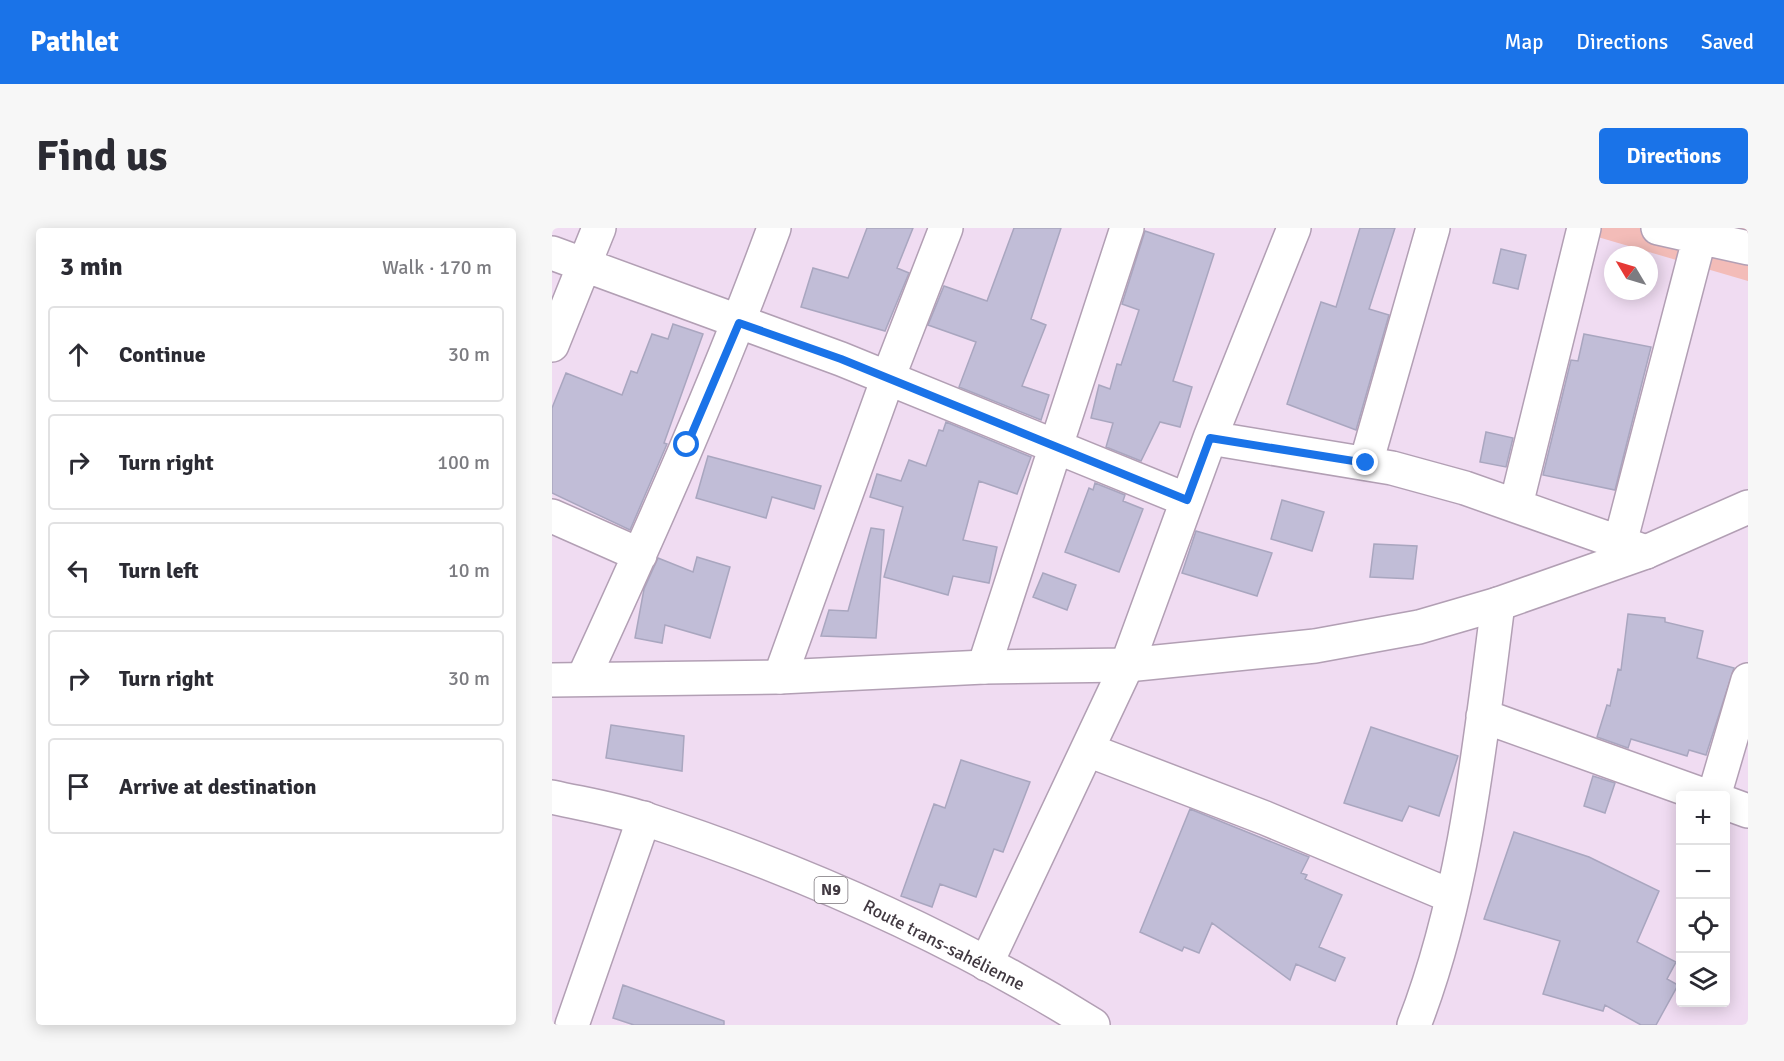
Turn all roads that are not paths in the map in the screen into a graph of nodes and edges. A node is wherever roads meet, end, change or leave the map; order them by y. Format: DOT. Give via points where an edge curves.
graph roads {
  1 [pos="599,228"];
  2 [pos="774,228"];
  3 [pos="946,228"];
  4 [pos="1127,228"];
  5 [pos="1294,228"];
  6 [pos="1433,228"];
  7 [pos="1584,228"];
  8 [pos="1658,228"];
  9 [pos="1700,236"];
  10 [pos="1748,248"];
  11 [pos="552,253"];
  12 [pos="584,264"];
  13 [pos="739,323"];
  14 [pos="552,345"];
  15 [pos="888,378"];
  16 [pos="1210,438"];
  17 [pos="1054,446"];
  18 [pos="1366,463"];
  19 [pos="1187,500"];
  20 [pos="1516,505"];
  21 [pos="1748,507"];
  22 [pos="552,516"];
  23 [pos="1633,548"];
  24 [pos="640,555"];
  25 [pos="1498,604"];
  26 [pos="1127,665"];
  27 [pos="984,667"];
  28 [pos="780,677"];
  29 [pos="568,680"];
  30 [pos="1748,680"];
  31 [pos="1484,716"];
  32 [pos="1088,750"];
  33 [pos="1695,791"];
  34 [pos="1715,791"];
  35 [pos="552,797"];
  36 [pos="1730,804"];
  37 [pos="1748,811"];
  38 [pos="644,818"];
  39 [pos="1451,896"];
  40 [pos="986,964"];
  41 [pos="572,1025"];
  42 [pos="1092,1025"];
  43 [pos="1414,1025"];
  1 -- 12 [label="main road"];
  2 -- 13 [label="main road"];
  3 -- 15 [label="main road"];
  4 -- 17 [label="main road"];
  5 -- 16 [label="main road"];
  6 -- 18 [label="main road"];
  7 -- 20 [label="main road"];
  8 -- 9 [label="main road"];
  9 -- 10 [label="main road"];
  9 -- 23 [label="main road"];
  11 -- 12 [label="main road"];
  12 -- 13 [label="main road"];
  12 -- 14 [label="main road"];
  13 -- 15 [label="main road"];
  13 -- 24 [label="main road"];
  15 -- 17 [label="main road"];
  15 -- 28 [label="main road"];
  16 -- 18 [label="main road"];
  16 -- 19 [label="main road"];
  17 -- 19 [label="main road"];
  17 -- 27 [label="main road"];
  18 -- 20 [label="main road"];
  19 -- 26 [label="main road"];
  20 -- 23 [label="main road"];
  21 -- 23 [label="main road"];
  22 -- 24 [label="main road"];
  23 -- 25 [label="main road"];
  24 -- 29 [label="main road"];
  25 -- 26 [label="main road" via="1419,627 1315,646"];
  25 -- 31 [label="main road"];
  26 -- 27 [label="main road"];
  26 -- 32 [label="main road"];
  27 -- 28 [label="main road"];
  28 -- 29 [label="main road"];
  30 -- 34 [label="main road"];
  31 -- 33 [label="main road"];
  31 -- 39 [label="main road" via="1479,761"];
  32 -- 39 [label="main road"];
  32 -- 40 [label="main road"];
  35 -- 38 [label="main road, Route trans-sahélienne / N9"];
  36 -- 37 [label="main road"];
  38 -- 40 [label="main road, Route trans-sahélienne / N9" via="877,908"];
  38 -- 41 [label="main road"];
  39 -- 43 [label="main road" via="1432,978"];
  40 -- 42 [label="main road, Route trans-sahélienne / N9"];
}
